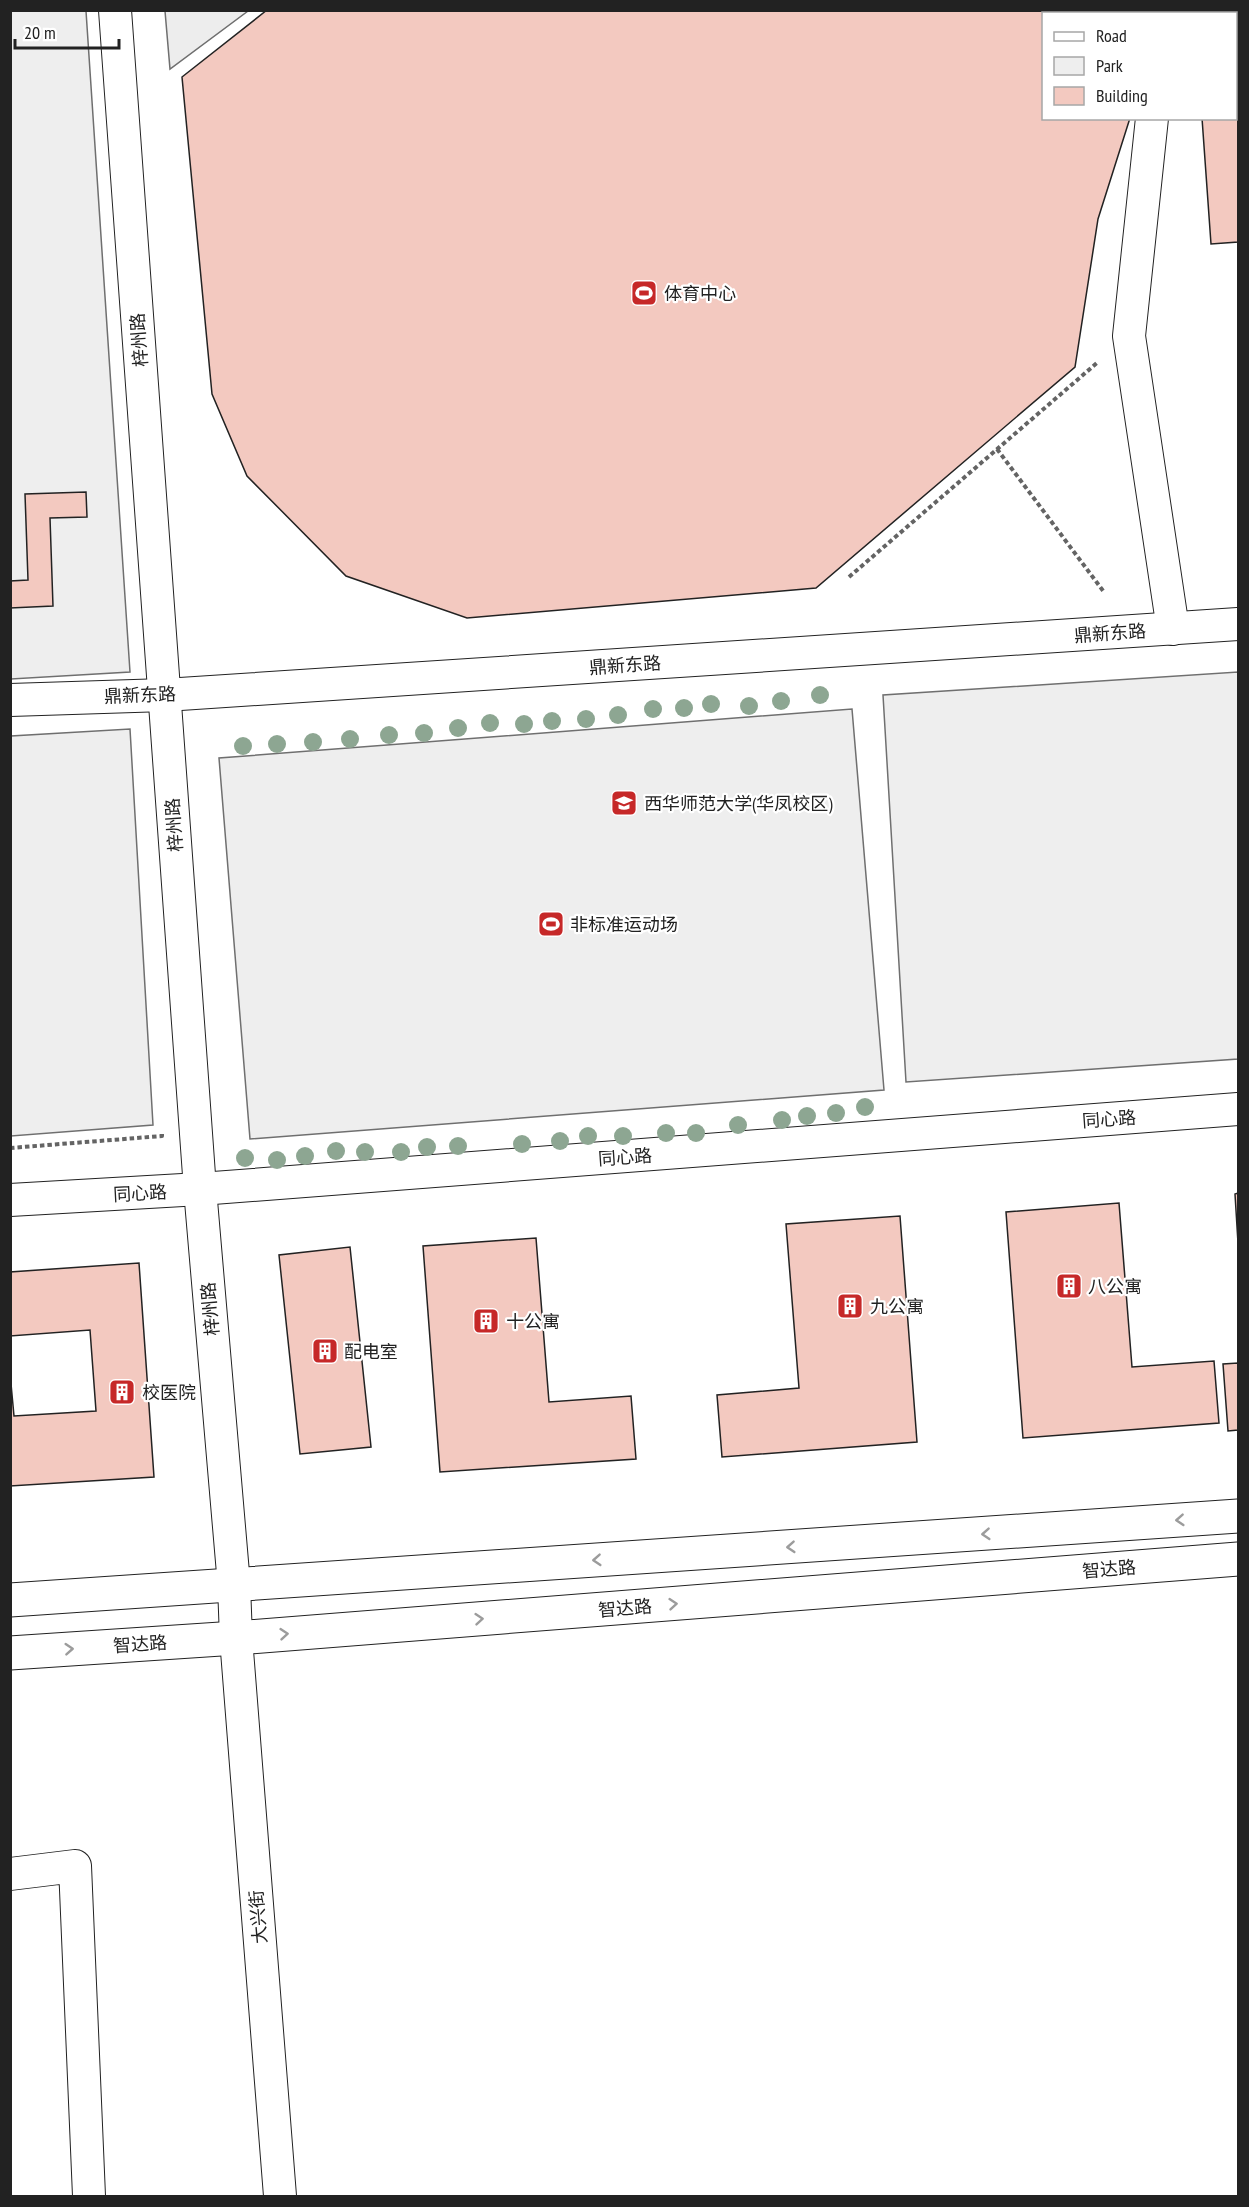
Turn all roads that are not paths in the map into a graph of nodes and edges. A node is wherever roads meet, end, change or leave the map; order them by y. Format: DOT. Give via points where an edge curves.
graph roads {
  1 [pos="115,10"];
  2 [pos="1152,120"];
  3 [pos="1239,624"];
  4 [pos="1173,629"];
  5 [pos="165,695"];
  6 [pos="10,700"];
  7 [pos="1239,1109"];
  8 [pos="200,1190"];
  9 [pos="10,1200"];
  10 [pos="1239,1516"];
  11 [pos="1239,1559"];
  12 [pos="234,1586"];
  13 [pos="10,1600"];
  14 [pos="236,1638"];
  15 [pos="10,1653"];
  16 [pos="10,1874"];
  17 [pos="80,2195"];
  18 [pos="280,2196"];
  1 -- 5 [label="street, 梓州路"];
  2 -- 4 [label="street" via="1128,336"];
  3 -- 4 [label="street, 鼎新东路"];
  4 -- 5 [label="street, 鼎新东路"];
  5 -- 6 [label="street, 鼎新东路"];
  5 -- 8 [label="street, 梓州路"];
  7 -- 8 [label="street, 同心路"];
  8 -- 9 [label="street, 同心路"];
  8 -- 12 [label="street, 梓州路"];
  10 -- 12 [label="street, one-way"];
  14 -- 11 [label="street, 智达路, one-way"];
  12 -- 13 [label="street"];
  12 -- 14 [label="street, 梓州路"];
  15 -- 14 [label="street, 智达路, one-way"];
  14 -- 18 [label="street, 大兴街"];
  16 -- 17 [label="street" via="75,1866"];
}
